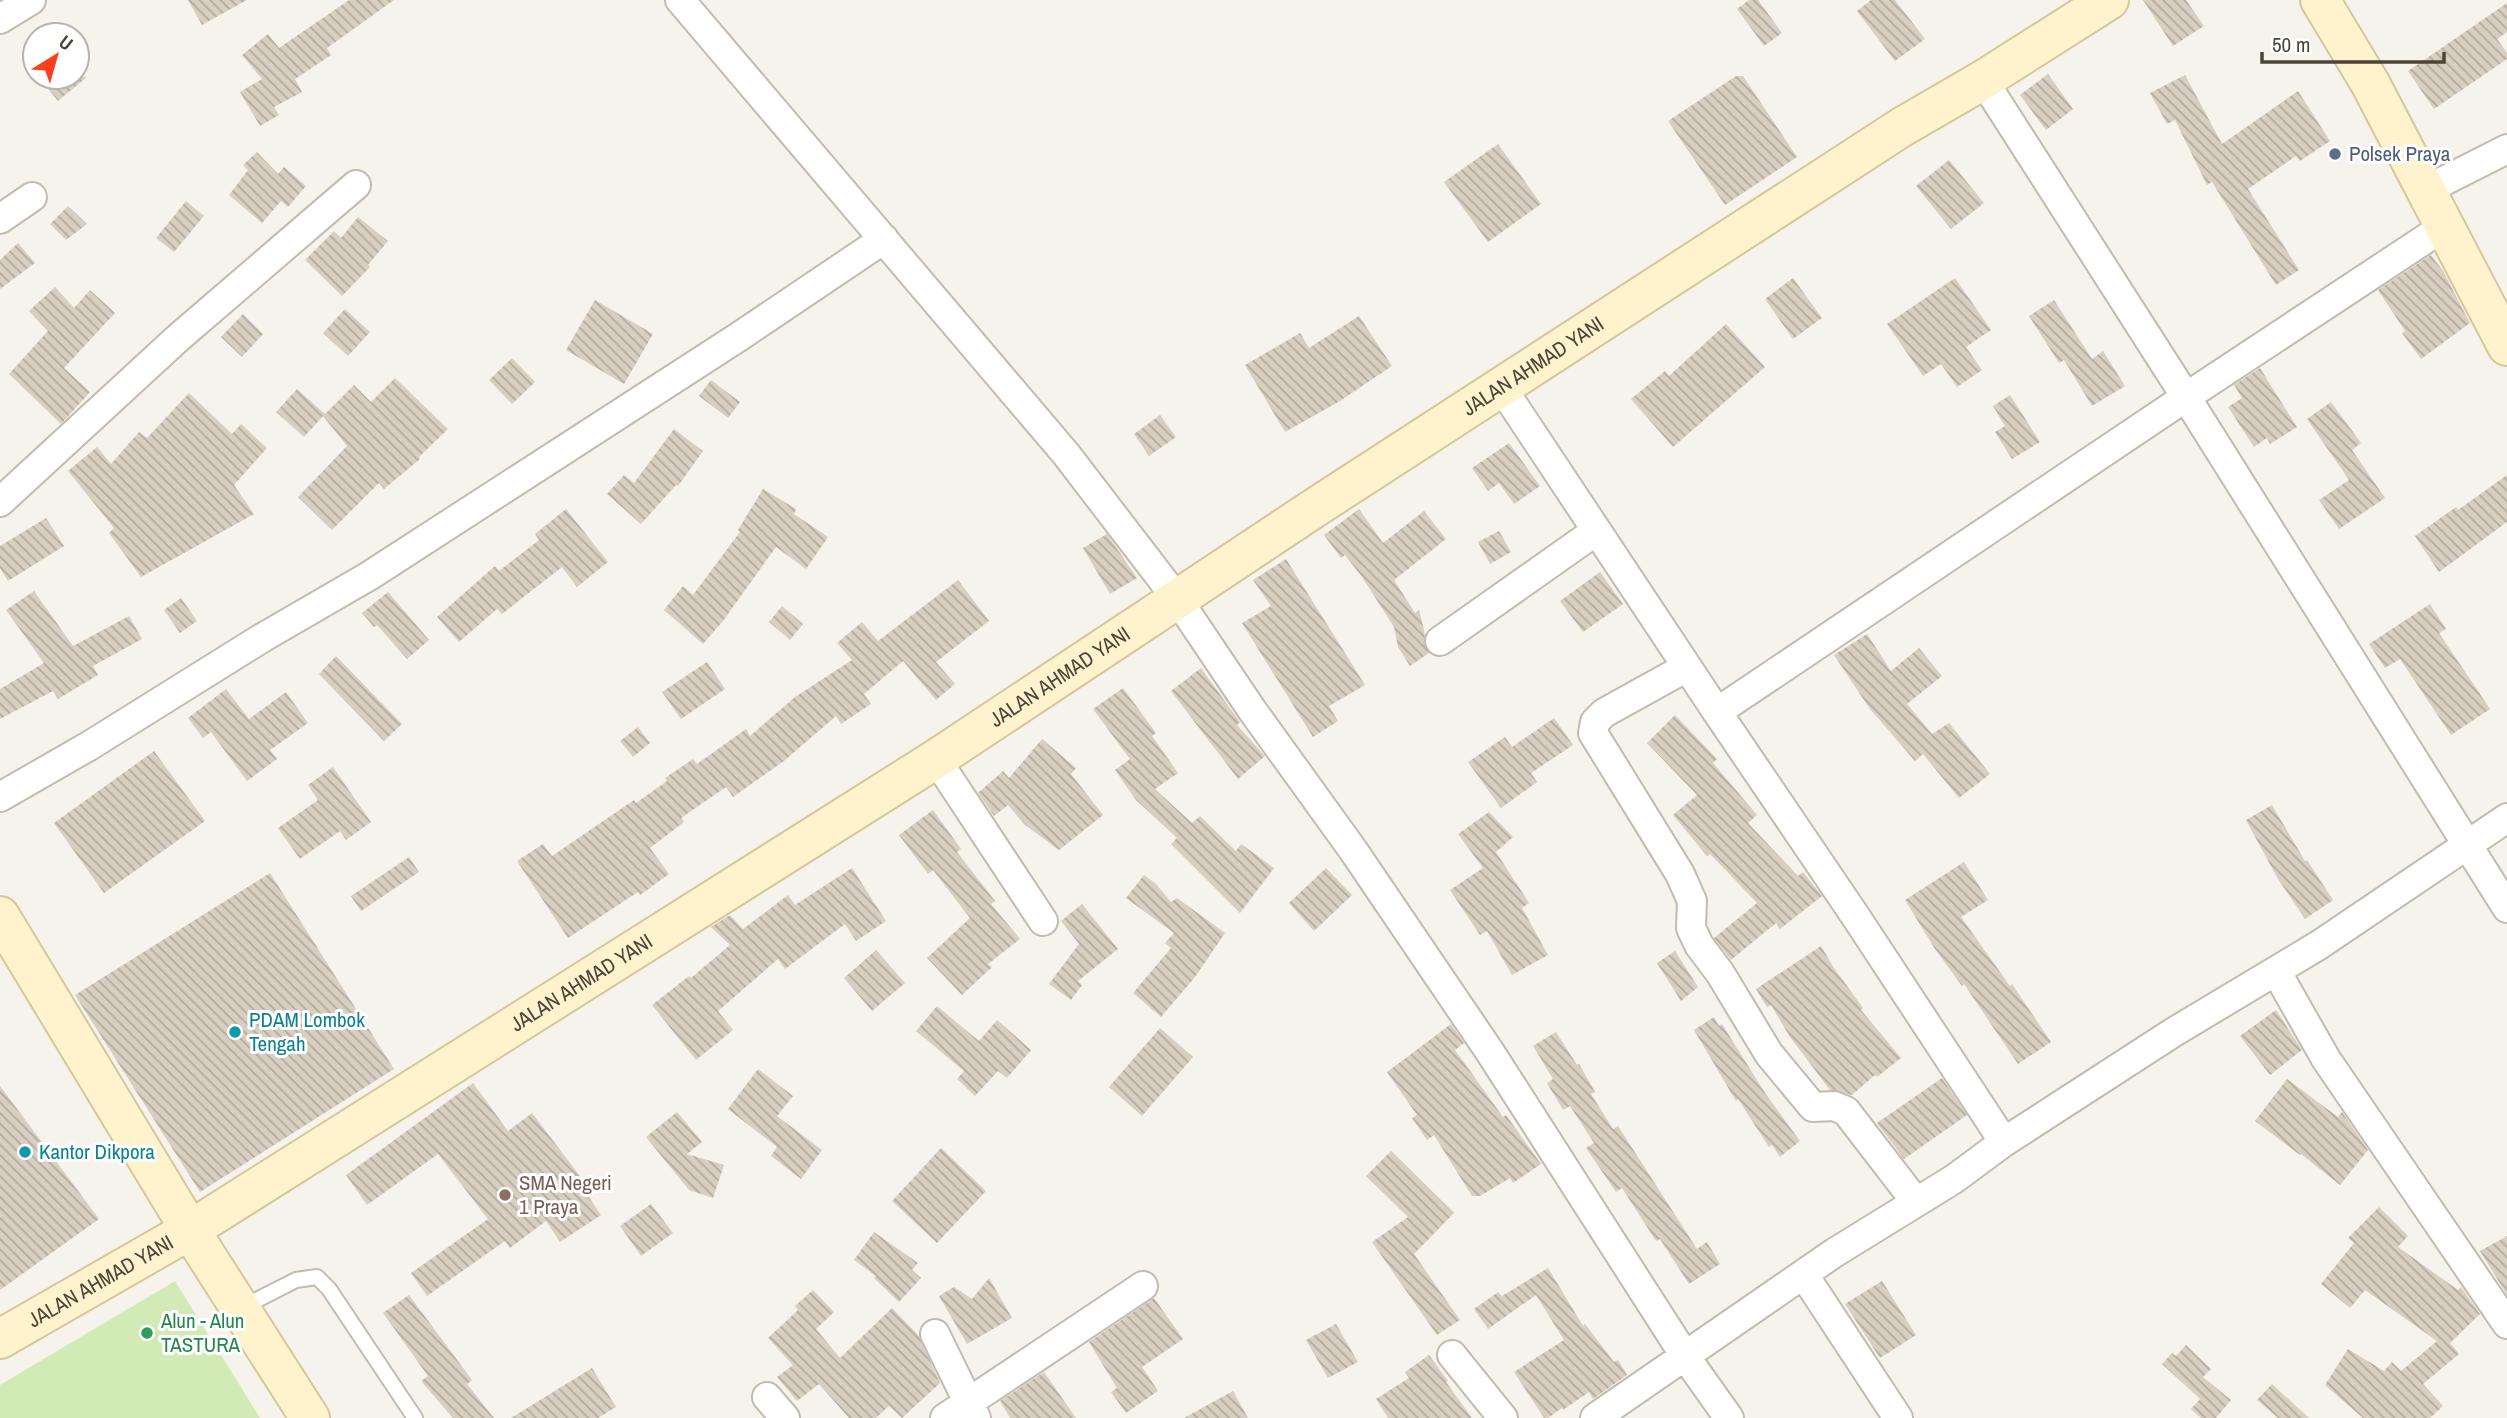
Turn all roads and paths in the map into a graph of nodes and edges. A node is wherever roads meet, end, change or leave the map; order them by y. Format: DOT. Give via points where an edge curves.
graph roads {
  1 [pos="31,0"];
  2 [pos="680,0"];
  3 [pos="2109,0"];
  4 [pos="2329,4"];
  5 [pos="0,19"];
  6 [pos="1983,80"];
  7 [pos="2507,149"];
  8 [pos="356,186"];
  9 [pos="2426,190"];
  10 [pos="32,197"];
  11 [pos="0,219"];
  12 [pos="2445,226"];
  13 [pos="884,239"];
  14 [pos="2507,346"];
  15 [pos="1502,388"];
  16 [pos="2186,397"];
  17 [pos="0,502"];
  18 [pos="1596,531"];
  19 [pos="1178,600"];
  20 [pos="1440,641"];
  21 [pos="1687,667"];
  22 [pos="1717,712"];
  23 [pos="936,759"];
  24 [pos="0,797"];
  25 [pos="2507,818"];
  26 [pos="2465,844"];
  27 [pos="2507,908"];
  28 [pos="0,916"];
  29 [pos="1044,921"];
  30 [pos="2276,971"];
  31 [pos="2004,1142"];
  32 [pos="1916,1202"];
  33 [pos="190,1230"];
  34 [pos="1804,1275"];
  35 [pos="1143,1286"];
  36 [pos="240,1309"];
  37 [pos="2507,1324"];
  38 [pos="935,1334"];
  39 [pos="0,1339"];
  40 [pos="1452,1355"];
  41 [pos="1685,1356"];
  42 [pos="963,1413"];
  43 [pos="310,1418"];
  44 [pos="415,1418"];
  45 [pos="1503,1418"];
  46 [pos="1595,1418"];
  47 [pos="1729,1418"];
  48 [pos="1898,1418"];
  1 -- 5 [label="street"];
  2 -- 13 [label="street"];
  3 -- 6 [label="street, JALAN AHMAD YANI"];
  4 -- 9 [label="street"];
  6 -- 15 [label="street, JALAN AHMAD YANI" via="1902,127"];
  6 -- 16 [label="street"];
  7 -- 9 [label="street"];
  8 -- 17 [label="street" via="178,338"];
  9 -- 12 [label="street"];
  10 -- 11 [label="street"];
  12 -- 14 [label="street"];
  12 -- 16 [label="street"];
  13 -- 19 [label="street" via="1066,454"];
  13 -- 24 [label="street" via="369,576"];
  15 -- 18 [label="street"];
  15 -- 19 [label="street, JALAN AHMAD YANI"];
  16 -- 22 [label="street"];
  16 -- 26 [label="street"];
  18 -- 20 [label="street"];
  18 -- 21 [label="street"];
  19 -- 23 [label="street, JALAN AHMAD YANI"];
  19 -- 41 [label="street" via="1490,1052"];
  21 -- 22 [label="street"];
  21 -- 32 [label="street" via="1604,713 1595,722 1593,733 1680,874 1692,901 1690,928 1699,945 1769,1054 1813,1107 1834,1106 1850,1115"];
  22 -- 31 [label="street"];
  23 -- 29 [label="street"];
  23 -- 33 [label="street, JALAN AHMAD YANI" via="350,1120"];
  25 -- 26 [label="street"];
  26 -- 27 [label="street"];
  26 -- 30 [label="street"];
  28 -- 33 [label="street"];
  30 -- 31 [label="street"];
  30 -- 37 [label="street" via="2326,1059"];
  31 -- 32 [label="street"];
  32 -- 34 [label="street"];
  33 -- 36 [label="street"];
  33 -- 39 [label="street, JALAN AHMAD YANI"];
  34 -- 41 [label="street"];
  34 -- 48 [label="street"];
  35 -- 42 [label="street"];
  36 -- 43 [label="street"];
  36 -- 44 [label="lane" via="296,1280 317,1277"];
  38 -- 42 [label="street"];
  40 -- 45 [label="street"];
  41 -- 46 [label="street"];
  41 -- 47 [label="street"];
}
